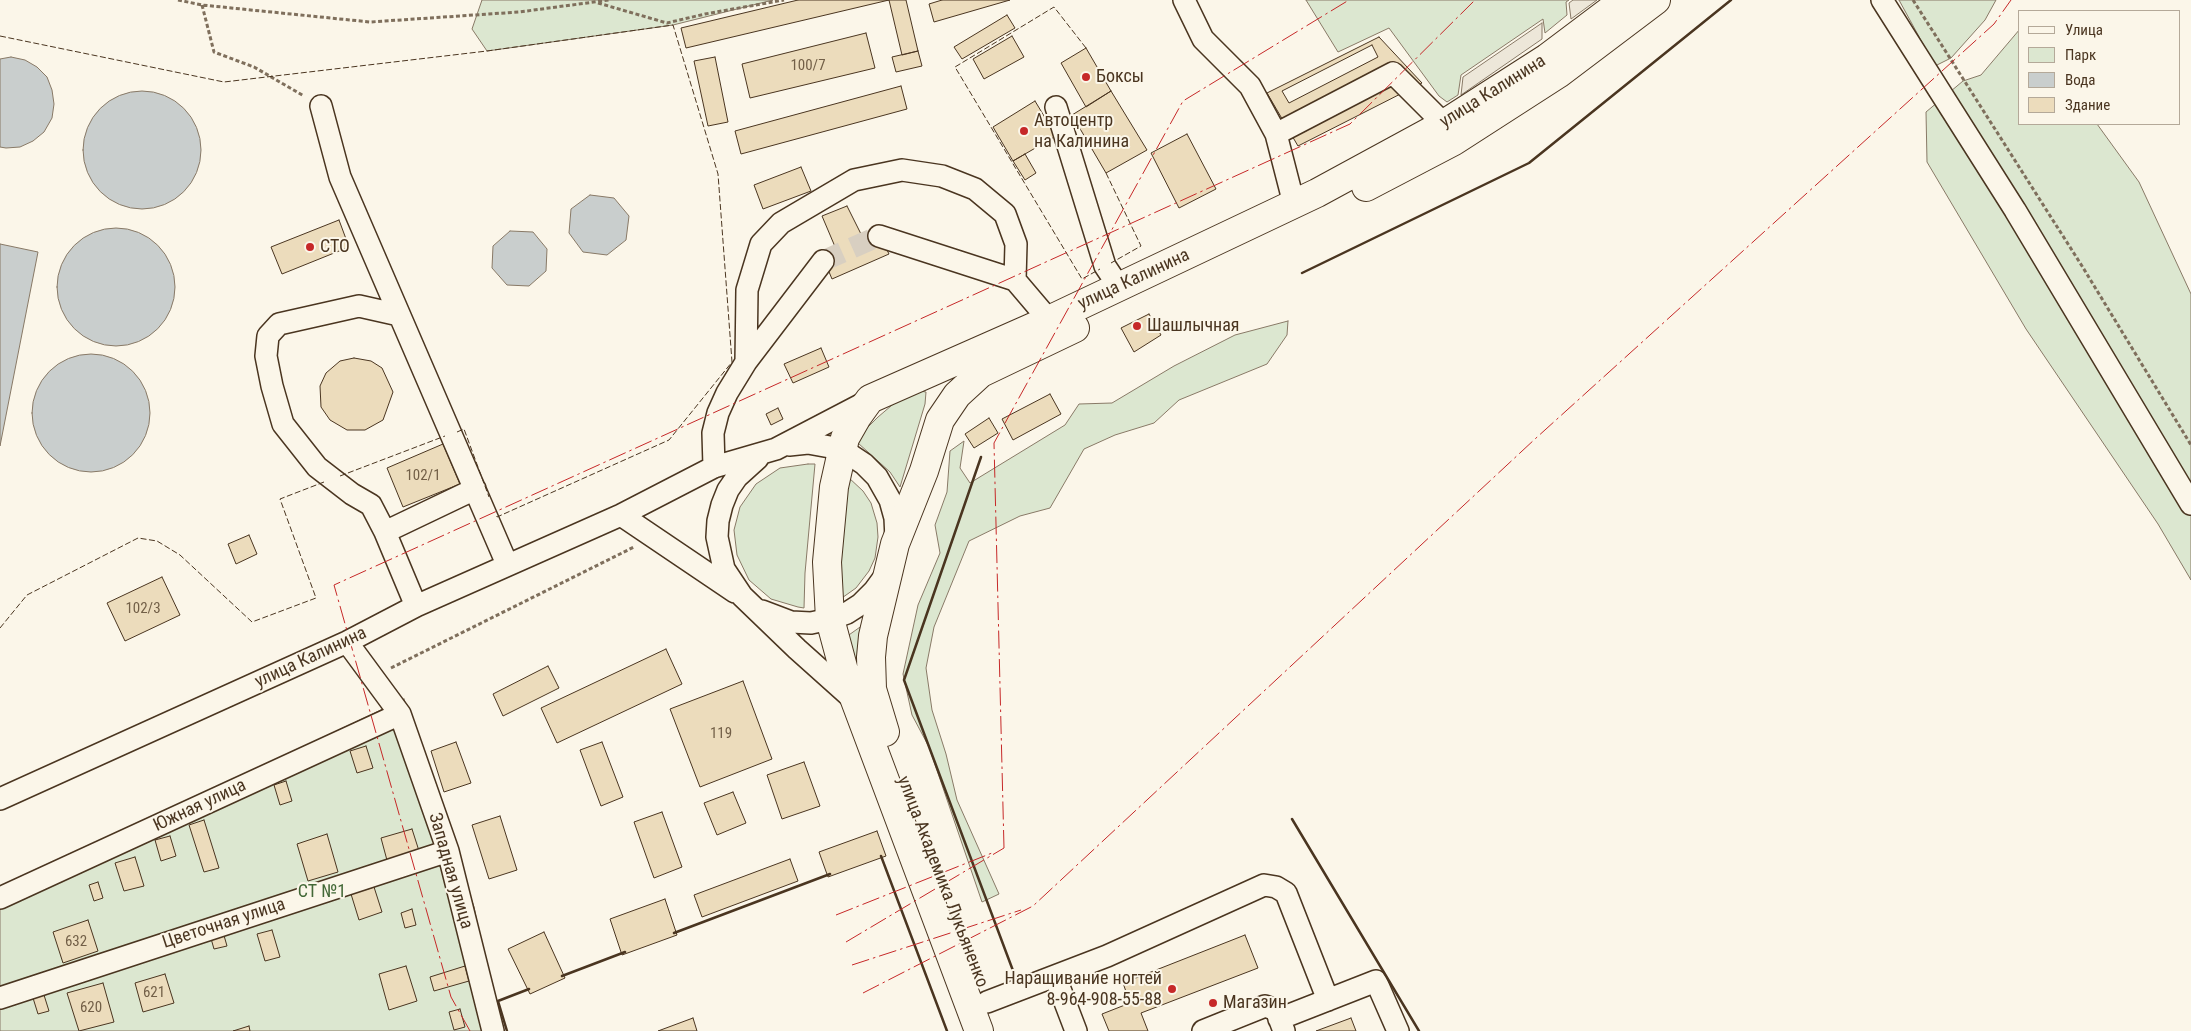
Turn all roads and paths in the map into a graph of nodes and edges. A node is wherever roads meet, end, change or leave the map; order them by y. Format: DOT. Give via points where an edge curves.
graph roads {
  1 [pos="178,0"];
  2 [pos="609,0"];
  3 [pos="784,0"];
  4 [pos="1184,0"];
  5 [pos="1624,0"];
  6 [pos="1656,0"];
  7 [pos="1882,0"];
  8 [pos="1913,0"];
  9 [pos="596,2"];
  10 [pos="202,5"];
  11 [pos="321,106"];
  12 [pos="1056,107"];
  13 [pos="1444,124"];
  14 [pos="1276,134"];
  15 [pos="1294,204"];
  16 [pos="879,236"];
  17 [pos="823,261"];
  18 [pos="1014,280"];
  19 [pos="1119,287"];
  20 [pos="399,315"];
  21 [pos="1049,320"];
  22 [pos="746,362"];
  23 [pos="870,400"];
  24 [pos="2191,445"];
  25 [pos="776,449"];
  26 [pos="841,450"];
  27 [pos="714,467"];
  28 [pos="475,489"];
  29 [pos="2191,504"];
  30 [pos="621,515"];
  31 [pos="385,532"];
  32 [pos="636,546"];
  33 [pos="892,557"];
  34 [pos="507,564"];
  35 [pos="748,601"];
  36 [pos="416,606"];
  37 [pos="830,619"];
  38 [pos="347,642"];
  39 [pos="372,677"];
  40 [pos="855,701"];
  41 [pos="400,714"];
  42 [pos="877,737"];
  43 [pos="0,799"];
  44 [pos="448,851"];
  45 [pos="0,898"];
  46 [pos="1055,976"];
  47 [pos="0,998"];
  48 [pos="1328,1000"];
  49 [pos="987,1002"];
  50 [pos="1281,1025"];
  51 [pos="493,1031"];
  52 [pos="979,1031"];
  53 [pos="998,1031"];
  54 [pos="1076,1031"];
  55 [pos="1203,1031"];
  56 [pos="1398,1031"];
  1 -- 10 [label="path"];
  2 -- 9 [label="path"];
  3 -- 9 [label="path" via="667,23"];
  4 -- 14 [label="street" via="1203,39 1250,86"];
  5 -- 13 [label="highway, улица Калинина" via="1547,58"];
  6 -- 33 [label="highway, улица Калинина" via="1558,74 1454,141 1326,209 981,373 958,394 940,420"];
  7 -- 29 [label="street" via="2015,210"];
  8 -- 24 [label="path"];
  9 -- 10 [label="path" via="518,12 370,22"];
  10 -- 11 [label="path" via="214,52 254,67"];
  11 -- 20 [label="street" via="340,177"];
  12 -- 19 [label="street" via="1105,266"];
  13 -- 14 [label="street" via="1393,72"];
  13 -- 15 [label="highway, улица Калинина"];
  14 -- 15 [label="street"];
  15 -- 19 [label="highway, улица Калинина"];
  16 -- 18 [label="street"];
  17 -- 22 [label="street"];
  18 -- 21 [label="street"];
  18 -- 22 [label="street" via="1016,244 1005,214 975,189 942,176 902,170 854,180 781,223 761,244 747,290"];
  19 -- 21 [label="highway, улица Калинина"];
  20 -- 28 [label="street"];
  20 -- 31 [label="street" via="358,306 279,324 268,336 266,356 282,424 317,467 372,505"];
  21 -- 23 [label="highway, улица Калинина"];
  22 -- 27 [label="street" via="726,393 718,413 713,432"];
  23 -- 25 [label="street, улица Калинина"];
  23 -- 26 [label="highway" via="845,438"];
  25 -- 26 [label="street" via="820,444"];
  25 -- 27 [label="street, улица Калинина"];
  25 -- 35 [label="street" via="755,460 737,477 724,497 718,521 718,545 724,569"];
  26 -- 33 [label="street" via="864,464 886,492 895,518"];
  26 -- 37 [label="highway" via="827,562"];
  27 -- 30 [label="street, улица Калинина"];
  28 -- 31 [label="street"];
  28 -- 34 [label="street"];
  30 -- 34 [label="street, улица Калинина"];
  30 -- 35 [label="street"];
  31 -- 36 [label="street"];
  32 -- 39 [label="path"];
  33 -- 37 [label="street" via="880,584 868,598"];
  33 -- 42 [label="highway, улица Калинина" via="871,657"];
  34 -- 36 [label="street, улица Калинина"];
  35 -- 37 [label="street" via="764,612 792,622"];
  35 -- 40 [label="street" via="796,650"];
  36 -- 38 [label="street, улица Калинина"];
  37 -- 40 [label="highway"];
  38 -- 39 [label="street, Западная улица"];
  38 -- 43 [label="street, улица Калинина"];
  39 -- 41 [label="street, Западная улица"];
  40 -- 42 [label="highway"];
  41 -- 44 [label="street, Западная улица"];
  41 -- 45 [label="street, Южная улица"];
  42 -- 49 [label="highway, улица Академика Лукьяненко"];
  42 -- 52 [label="highway, улица Академика Лукьяненко"];
  44 -- 47 [label="street, Цветочная улица"];
  44 -- 51 [label="street, Западная улица"];
  46 -- 48 [label="street" via="1264,885 1276,887 1286,894"];
  46 -- 49 [label="street"];
  46 -- 54 [label="street"];
  48 -- 50 [label="street"];
  48 -- 56 [label="street" via="1376,981"];
  49 -- 53 [label="highway, улица Академика Лукьяненко"];
  50 -- 55 [label="street" via="1276,1010 1265,1006"];
}
